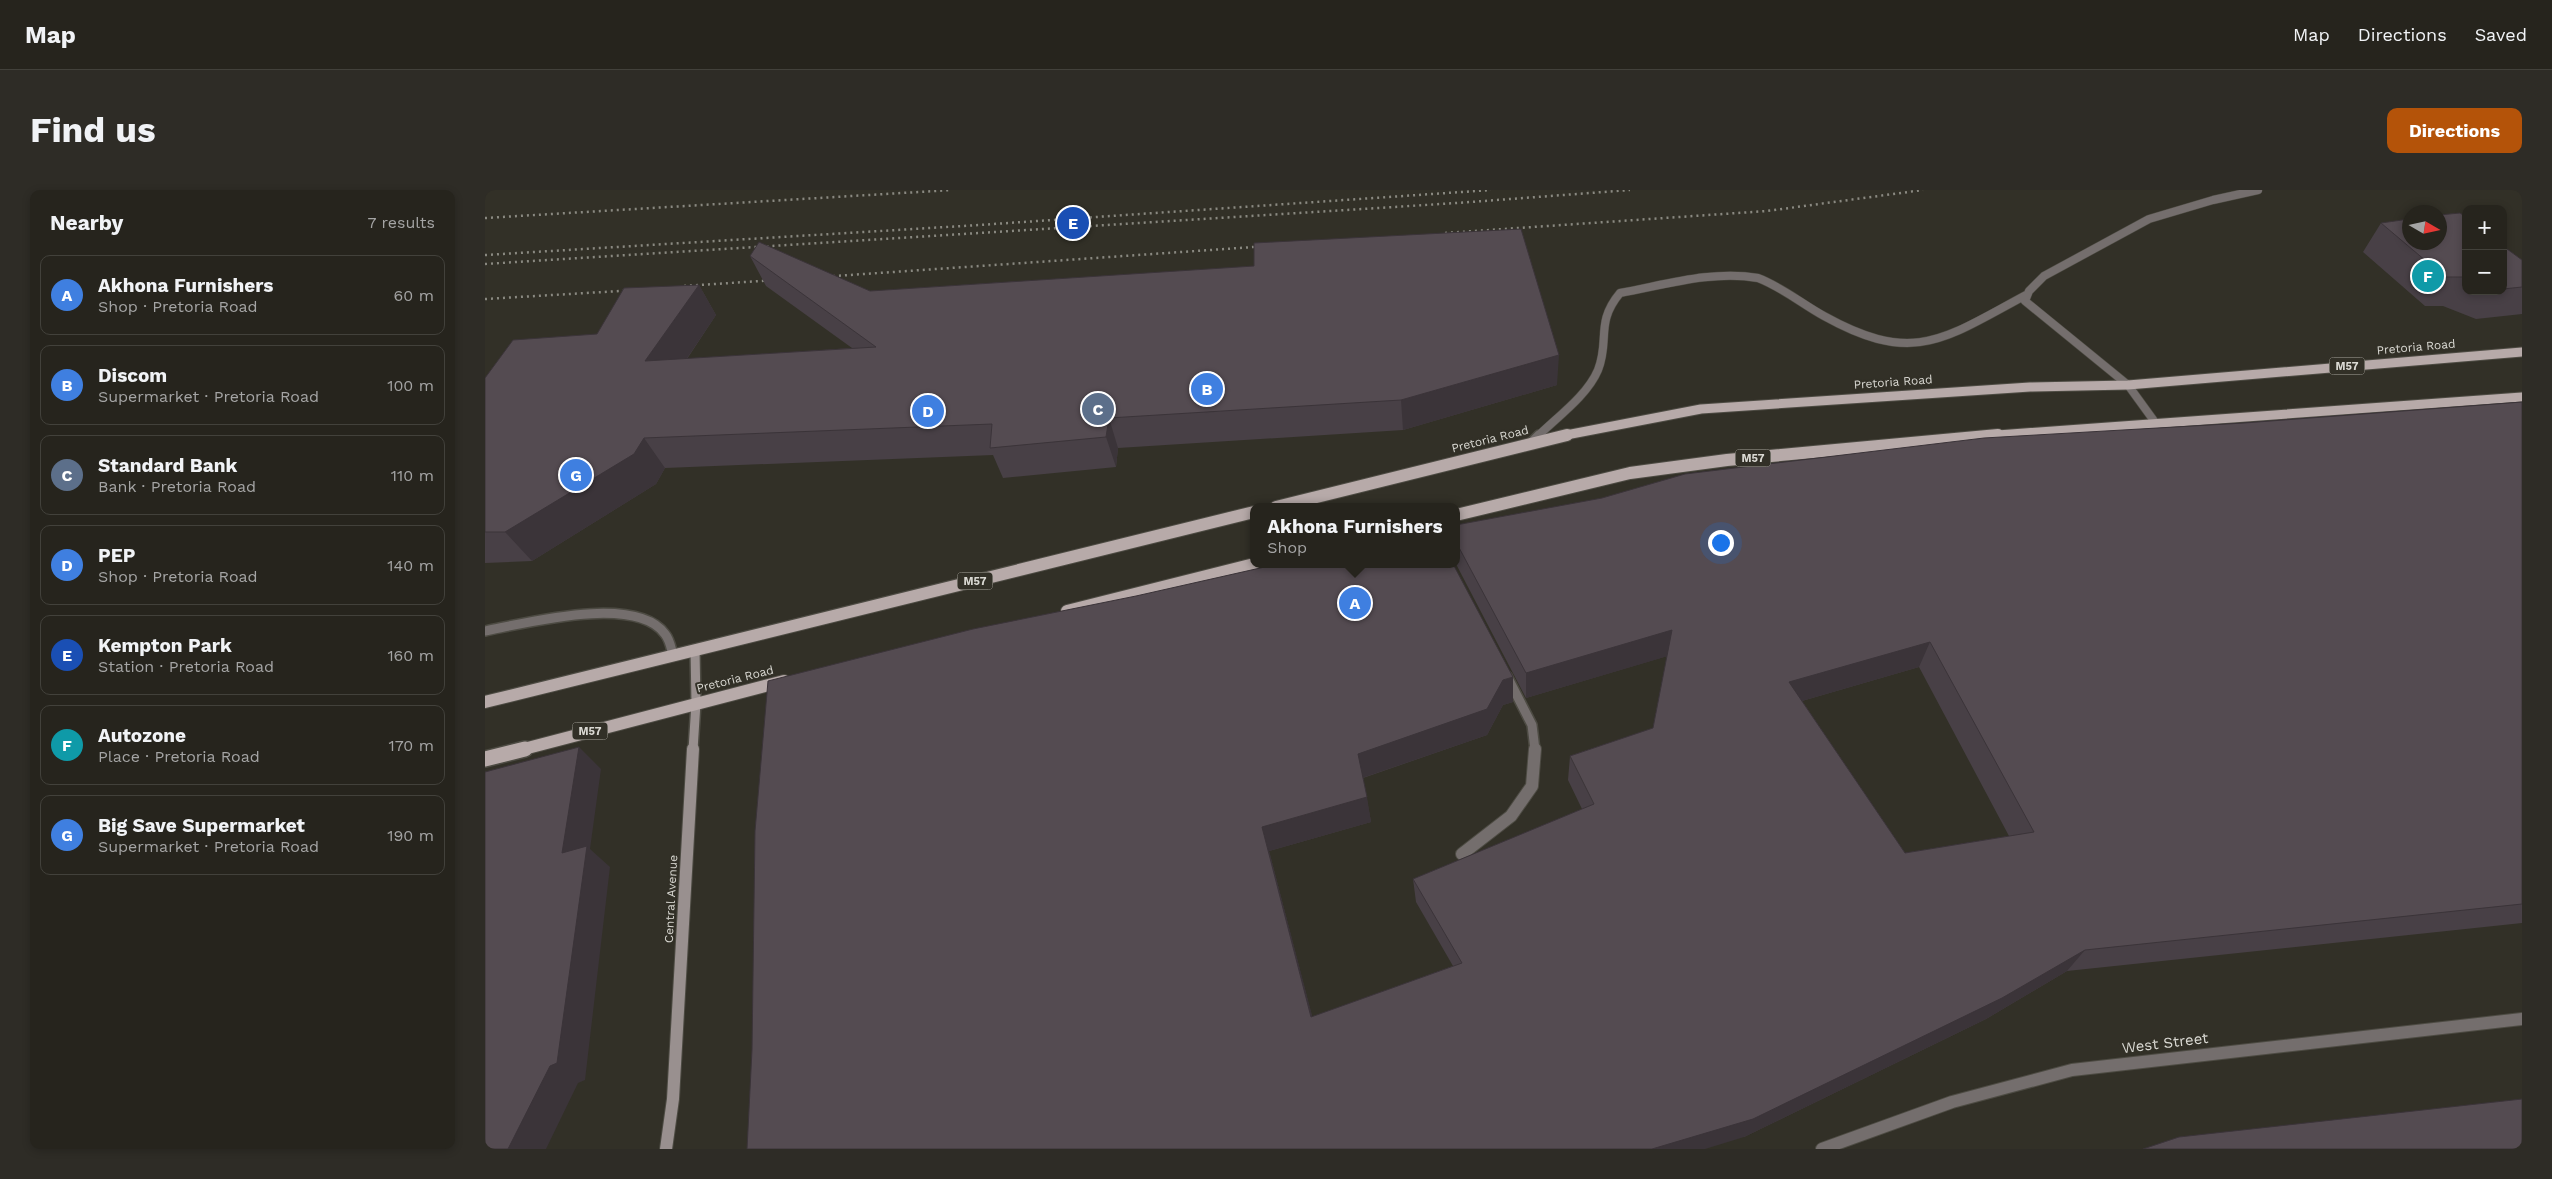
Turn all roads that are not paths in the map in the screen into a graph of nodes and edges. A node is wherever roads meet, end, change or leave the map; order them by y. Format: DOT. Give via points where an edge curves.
graph roads {
  1 [pos="2258,190"];
  2 [pos="2026,295"];
  3 [pos="2522,352"];
  4 [pos="2128,385"];
  5 [pos="2522,397"];
  6 [pos="2157,425"];
  7 [pos="1532,442"];
  8 [pos="1292,503"];
  9 [pos="1250,513"];
  10 [pos="1460,514"];
  11 [pos="1250,565"];
  12 [pos="1055,614"];
  13 [pos="485,631"];
  14 [pos="695,650"];
  15 [pos="673,655"];
  16 [pos="1501,666"];
  17 [pos="793,679"];
  18 [pos="485,702"];
  19 [pos="696,703"];
  20 [pos="485,758"];
  21 [pos="1462,854"];
  22 [pos="2522,1019"];
  23 [pos="667,1149"];
  24 [pos="1822,1149"];
  1 -- 2 [label="street" via="2149,219 2044,276"];
  2 -- 4 [label="street" via="2025,301 2029,306"];
  2 -- 7 [label="street" via="1941,340 1909,345 1883,343 1855,333 1759,278 1725,275 1620,293 1607,309 1602,325 1598,370"];
  3 -- 4 [label="main road, Pretoria Road / M57"];
  4 -- 6 [label="street"];
  4 -- 7 [label="main road, Pretoria Road / M57" via="2030,387 1701,409"];
  5 -- 6 [label="main road, M57"];
  6 -- 10 [label="main road, M57" via="2054,430 1707,462 1630,473"];
  7 -- 8 [label="main road, Pretoria Road / M57"];
  9 -- 14 [label="main road, M57"];
  11 -- 12 [label="main road"];
  13 -- 15 [label="street" via="587,612 622,615 651,620 665,632"];
  14 -- 15 [label="main road, M57"];
  14 -- 19 [label="main road, Central Avenue"];
  15 -- 18 [label="main road, M57"];
  16 -- 21 [label="street" via="1532,724 1535,751 1532,786 1511,816"];
  17 -- 19 [label="main road, Pretoria Road / M57"];
  19 -- 20 [label="main road, Pretoria Road / M57"];
  19 -- 23 [label="main road, Central Avenue" via="673,1099"];
  22 -- 24 [label="street, West Street" via="2072,1070 1952,1102"];
}
